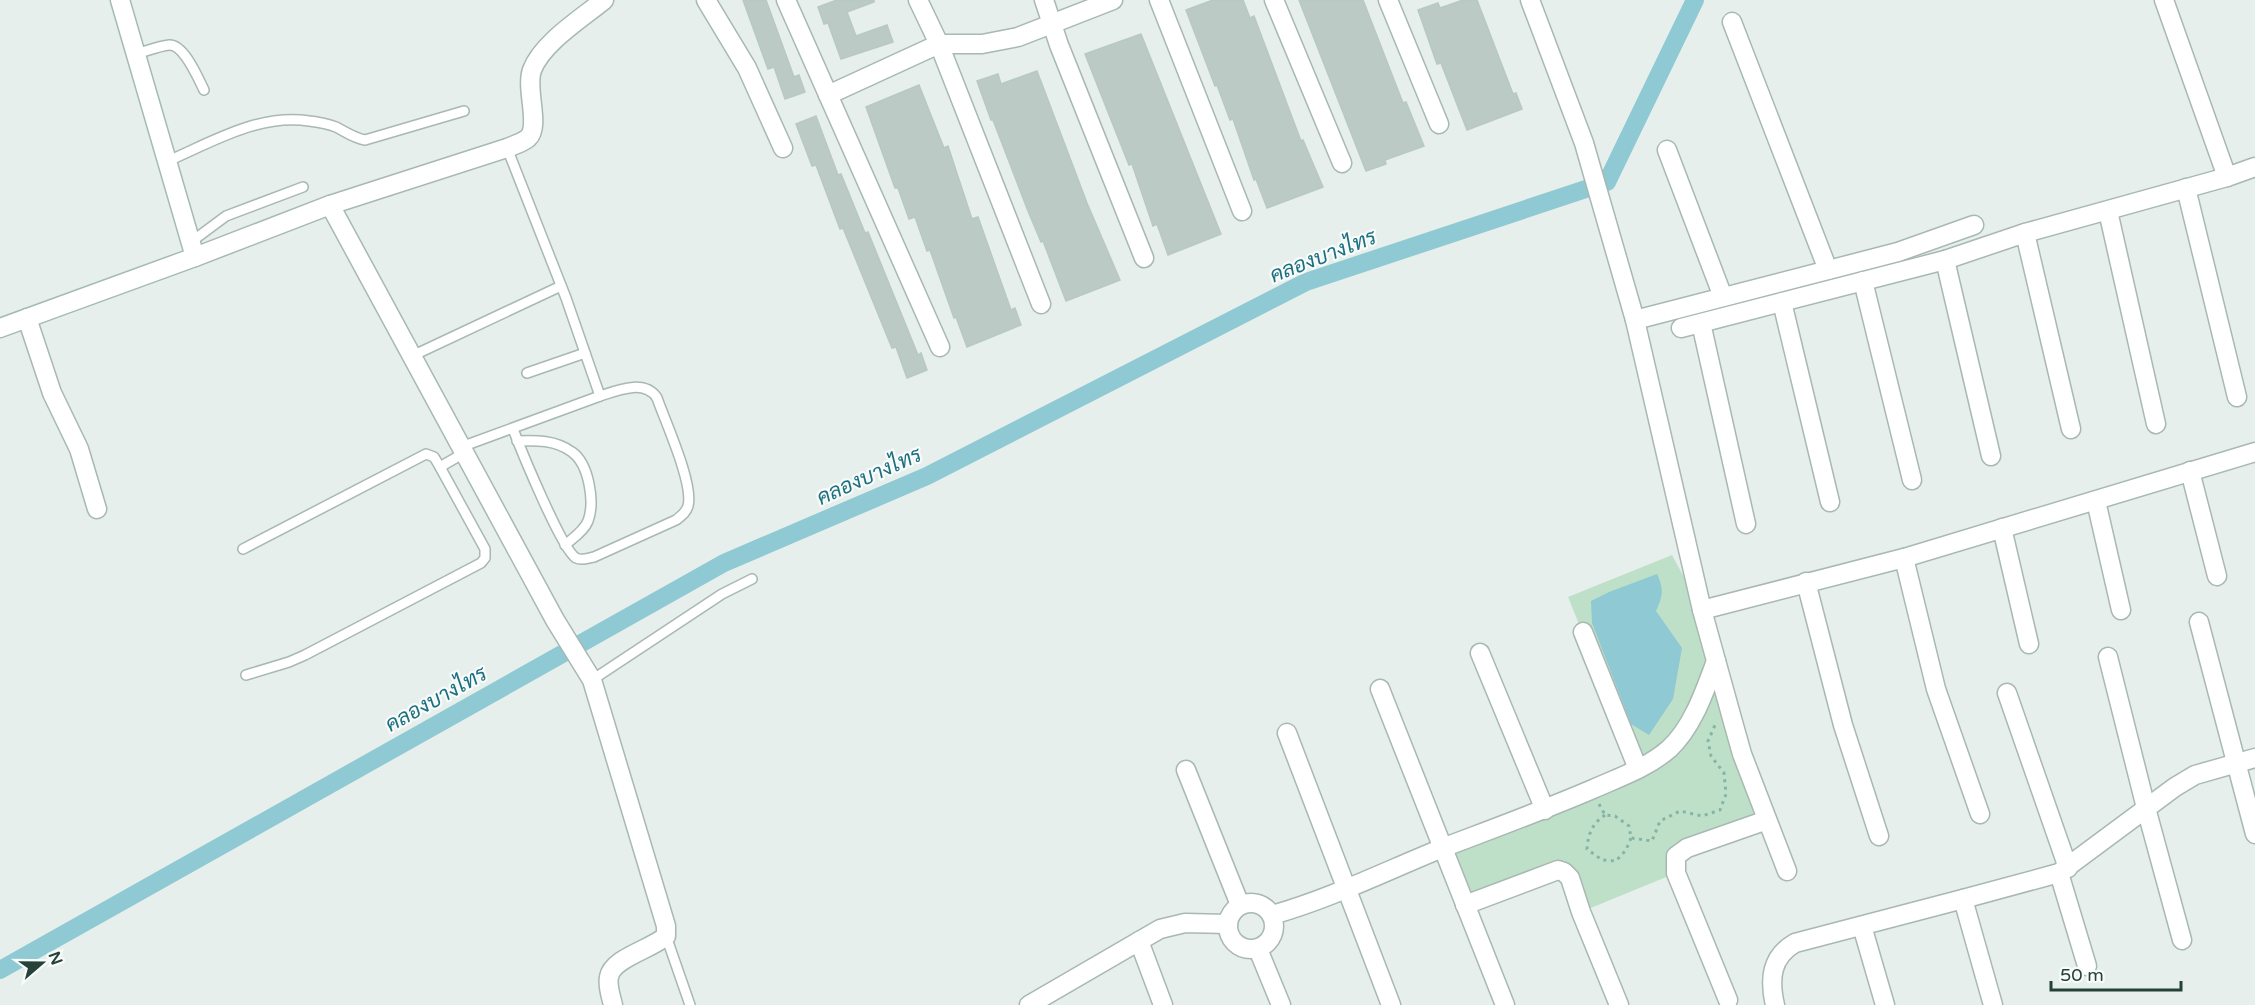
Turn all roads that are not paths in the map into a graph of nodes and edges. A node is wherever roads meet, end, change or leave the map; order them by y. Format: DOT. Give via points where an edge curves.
graph roads {
  1 [pos="120,0"];
  2 [pos="604,0"];
  3 [pos="706,0"];
  4 [pos="786,0"];
  5 [pos="918,0"];
  6 [pos="1044,0"];
  7 [pos="1113,0"];
  8 [pos="1159,0"];
  9 [pos="1274,0"];
  10 [pos="1388,0"];
  11 [pos="1530,0"];
  12 [pos="2164,0"];
  13 [pos="1732,22"];
  14 [pos="1052,24"];
  15 [pos="939,44"];
  16 [pos="136,54"];
  17 [pos="204,90"];
  18 [pos="828,95"];
  19 [pos="464,111"];
  20 [pos="1439,124"];
  21 [pos="507,148"];
  22 [pos="783,148"];
  23 [pos="1667,150"];
  24 [pos="168,161"];
  25 [pos="1342,163"];
  26 [pos="2255,167"];
  27 [pos="2227,177"];
  28 [pos="303,187"];
  29 [pos="2186,188"];
  30 [pos="330,205"];
  31 [pos="1242,211"];
  32 [pos="2108,211"];
  33 [pos="1974,225"];
  34 [pos="2025,234"];
  35 [pos="193,249"];
  36 [pos="1144,258"];
  37 [pos="1945,260"];
  38 [pos="1827,270"];
  39 [pos="1863,281"];
  40 [pos="561,286"];
  41 [pos="1723,297"];
  42 [pos="1782,302"];
  43 [pos="1041,304"];
  44 [pos="27,318"];
  45 [pos="1635,320"];
  46 [pos="1701,323"];
  47 [pos="0,328"];
  48 [pos="1681,328"];
  49 [pos="940,347"];
  50 [pos="585,353"];
  51 [pos="412,356"];
  52 [pos="527,373"];
  53 [pos="600,396"];
  54 [pos="2237,397"];
  55 [pos="2156,424"];
  56 [pos="513,429"];
  57 [pos="2071,429"];
  58 [pos="517,441"];
  59 [pos="463,450"];
  60 [pos="2255,452"];
  61 [pos="1991,456"];
  62 [pos="440,467"];
  63 [pos="2190,471"];
  64 [pos="1912,480"];
  65 [pos="2096,501"];
  66 [pos="1830,502"];
  67 [pos="97,509"];
  68 [pos="1746,524"];
  69 [pos="2002,528"];
  70 [pos="565,545"];
  71 [pos="243,549"];
  72 [pos="1904,558"];
  73 [pos="2217,576"];
  74 [pos="752,579"];
  75 [pos="1806,582"];
  76 [pos="1702,610"];
  77 [pos="2121,610"];
  78 [pos="2199,622"];
  79 [pos="1583,632"];
  80 [pos="2029,644"];
  81 [pos="1480,653"];
  82 [pos="2108,657"];
  83 [pos="1716,661"];
  84 [pos="246,675"];
  85 [pos="591,679"];
  86 [pos="1380,689"];
  87 [pos="2007,693"];
  88 [pos="1287,733"];
  89 [pos="2255,758"];
  90 [pos="2236,762"];
  91 [pos="1638,769"];
  92 [pos="1186,770"];
  93 [pos="2146,808"];
  94 [pos="1545,810"];
  95 [pos="1980,814"];
  96 [pos="1767,820"];
  97 [pos="2255,834"];
  98 [pos="1880,836"];
  99 [pos="1444,848"];
  100 [pos="2063,870"];
  101 [pos="1787,871"];
  102 [pos="1346,890"];
  103 [pos="1963,899"];
  104 [pos="1240,905"];
  105 [pos="1464,905"];
  106 [pos="1272,915"];
  107 [pos="1228,924"];
  108 [pos="1862,926"];
  109 [pos="662,939"];
  110 [pos="2182,940"];
  111 [pos="1139,941"];
  112 [pos="1258,949"];
  113 [pos="2087,966"];
  114 [pos="1049,1000"];
  115 [pos="1728,1000"];
  116 [pos="613,1005"];
  117 [pos="690,1005"];
  118 [pos="1029,1005"];
  119 [pos="1163,1005"];
  120 [pos="1281,1005"];
  121 [pos="1391,1005"];
  122 [pos="1505,1005"];
  123 [pos="1619,1005"];
  124 [pos="1775,1005"];
  125 [pos="1885,1005"];
  126 [pos="1992,1005"];
  1 -- 16 [label="street"];
  2 -- 21 [label="street" via="539,58 531,71 529,87 533,129 529,137"];
  3 -- 22 [label="street" via="747,68"];
  4 -- 18 [label="street"];
  5 -- 15 [label="street"];
  6 -- 14 [label="street"];
  7 -- 14 [label="street"];
  8 -- 31 [label="street"];
  9 -- 25 [label="street"];
  10 -- 20 [label="street"];
  11 -- 45 [label="street" via="1584,143"];
  12 -- 27 [label="street"];
  13 -- 38 [label="street"];
  14 -- 15 [label="street" via="1018,37 982,44"];
  14 -- 36 [label="street"];
  15 -- 18 [label="street"];
  15 -- 43 [label="street"];
  16 -- 17 [label="lane" via="177,46"];
  16 -- 24 [label="street"];
  18 -- 49 [label="street"];
  19 -- 24 [label="lane" via="365,140 333,126 274,120 257,123"];
  21 -- 30 [label="street"];
  21 -- 40 [label="lane"];
  23 -- 41 [label="street"];
  24 -- 35 [label="street"];
  26 -- 27 [label="street"];
  27 -- 29 [label="street"];
  28 -- 35 [label="lane" via="226,216"];
  29 -- 32 [label="street"];
  29 -- 54 [label="street"];
  30 -- 35 [label="street"];
  30 -- 51 [label="street"];
  32 -- 34 [label="street"];
  32 -- 55 [label="street"];
  33 -- 38 [label="street" via="1898,252"];
  34 -- 37 [label="street"];
  34 -- 57 [label="street"];
  35 -- 44 [label="street"];
  37 -- 39 [label="street"];
  37 -- 61 [label="street"];
  38 -- 41 [label="street"];
  39 -- 42 [label="street"];
  39 -- 64 [label="street"];
  40 -- 50 [label="lane"];
  40 -- 51 [label="lane"];
  41 -- 45 [label="street"];
  42 -- 46 [label="street"];
  42 -- 66 [label="street"];
  44 -- 47 [label="street"];
  44 -- 67 [label="street" via="52,393 79,449"];
  45 -- 76 [label="street"];
  46 -- 48 [label="street"];
  46 -- 68 [label="street"];
  50 -- 52 [label="lane"];
  50 -- 53 [label="lane"];
  51 -- 59 [label="street"];
  53 -- 56 [label="lane"];
  53 -- 70 [label="lane" via="643,387 652,391 688,487 688,504 676,520 588,558 574,557"];
  56 -- 58 [label="lane"];
  56 -- 59 [label="lane"];
  58 -- 70 [label="lane"];
  58 -- 70 [label="lane" via="542,441 573,452 589,482 588,522"];
  59 -- 62 [label="lane"];
  59 -- 85 [label="street"];
  60 -- 63 [label="street"];
  62 -- 71 [label="lane" via="434,457 426,454"];
  62 -- 84 [label="lane" via="485,549 481,563 289,663"];
  63 -- 65 [label="street"];
  63 -- 73 [label="street"];
  65 -- 69 [label="street"];
  65 -- 77 [label="street"];
  69 -- 72 [label="street"];
  69 -- 80 [label="street"];
  72 -- 75 [label="street"];
  72 -- 95 [label="street" via="1936,689"];
  74 -- 85 [label="lane" via="722,594"];
  75 -- 76 [label="street"];
  75 -- 98 [label="street" via="1843,725"];
  76 -- 83 [label="street"];
  78 -- 90 [label="street"];
  79 -- 91 [label="street"];
  81 -- 94 [label="street"];
  82 -- 93 [label="street"];
  83 -- 91 [label="street" via="1697,710 1672,746"];
  83 -- 96 [label="street" via="1742,754"];
  85 -- 109 [label="street" via="666,926"];
  86 -- 99 [label="street"];
  87 -- 100 [label="street"];
  88 -- 102 [label="street"];
  89 -- 90 [label="street"];
  90 -- 93 [label="street" via="2195,775"];
  90 -- 97 [label="street"];
  91 -- 94 [label="street"];
  92 -- 104 [label="street"];
  93 -- 100 [label="street"];
  93 -- 110 [label="street"];
  94 -- 99 [label="street"];
  96 -- 101 [label="street"];
  96 -- 115 [label="street" via="1687,848 1677,856 1676,873"];
  99 -- 102 [label="street"];
  99 -- 105 [label="street"];
  100 -- 103 [label="street"];
  100 -- 113 [label="street"];
  102 -- 106 [label="street"];
  102 -- 121 [label="street"];
  103 -- 108 [label="street"];
  103 -- 126 [label="street"];
  104 -- 106 [label="street" via="1258,904"];
  104 -- 107 [label="street"];
  105 -- 122 [label="street"];
  105 -- 123 [label="street" via="1558,870 1564,872 1570,878"];
  106 -- 112 [label="street" via="1272,935"];
  107 -- 111 [label="street" via="1185,923 1160,929"];
  107 -- 112 [label="street" via="1237,944"];
  108 -- 124 [label="street" via="1796,943 1785,950 1776,962 1771,980"];
  108 -- 125 [label="street"];
  109 -- 116 [label="street" via="616,964 609,974"];
  109 -- 117 [label="lane"];
  111 -- 114 [label="street"];
  111 -- 119 [label="street"];
  112 -- 120 [label="street"];
  114 -- 118 [label="street"];
}
